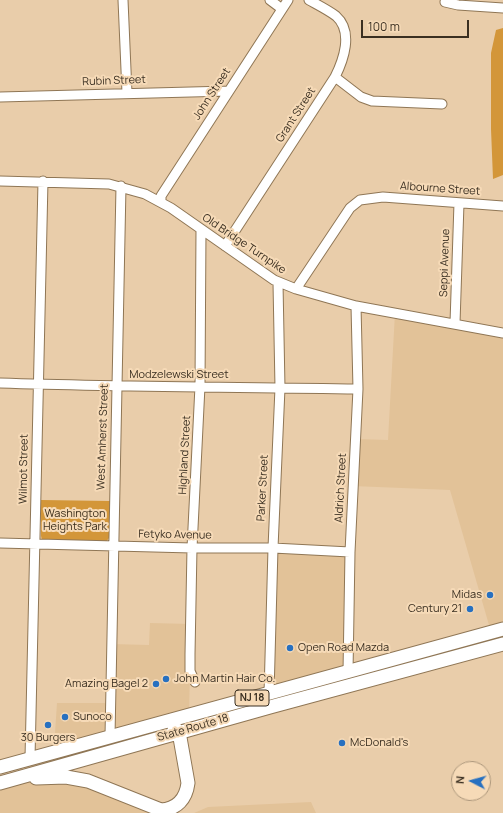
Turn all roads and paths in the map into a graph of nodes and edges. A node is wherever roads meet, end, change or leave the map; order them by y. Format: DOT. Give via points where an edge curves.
graph roads {
  1 [pos="123,0"];
  2 [pos="270,0"];
  3 [pos="288,0"];
  4 [pos="309,0"];
  5 [pos="444,2"];
  6 [pos="503,8"];
  7 [pos="282,9"];
  8 [pos="334,78"];
  9 [pos="229,91"];
  10 [pos="127,93"];
  11 [pos="0,97"];
  12 [pos="442,104"];
  13 [pos="0,181"];
  14 [pos="43,181"];
  15 [pos="121,186"];
  16 [pos="161,202"];
  17 [pos="459,203"];
  18 [pos="503,206"];
  19 [pos="201,229"];
  20 [pos="225,246"];
  21 [pos="278,283"];
  22 [pos="296,289"];
  23 [pos="356,306"];
  24 [pos="455,323"];
  25 [pos="503,332"];
  26 [pos="0,383"];
  27 [pos="37,384"];
  28 [pos="200,386"];
  29 [pos="117,387"];
  30 [pos="280,388"];
  31 [pos="358,389"];
  32 [pos="0,543"];
  33 [pos="34,543"];
  34 [pos="112,546"];
  35 [pos="192,548"];
  36 [pos="273,548"];
  37 [pos="350,552"];
  38 [pos="503,629"];
  39 [pos="503,644"];
  40 [pos="348,672"];
  41 [pos="195,682"];
  42 [pos="269,694"];
  43 [pos="168,720"];
  44 [pos="179,732"];
  45 [pos="110,736"];
  46 [pos="30,758"];
  47 [pos="0,767"];
  48 [pos="6,781"];
  1 -- 10 [label="street"];
  2 -- 7 [label="street"];
  3 -- 7 [label="street, John Street"];
  4 -- 8 [label="street, Grant Street" via="336,16 344,30 345,54"];
  5 -- 6 [label="street"];
  7 -- 9 [label="street, John Street"];
  8 -- 12 [label="street" via="361,98 372,101"];
  8 -- 20 [label="street, Grant Street"];
  9 -- 10 [label="street, Rubin Street"];
  9 -- 16 [label="street, John Street" via="161,196"];
  10 -- 11 [label="street, Rubin Street"];
  13 -- 14 [label="street, Old Bridge Turnpike"];
  14 -- 15 [label="street, Old Bridge Turnpike"];
  14 -- 27 [label="street, Wilmot Street"];
  15 -- 16 [label="street, Old Bridge Turnpike"];
  15 -- 29 [label="street, West Amherst Street"];
  16 -- 19 [label="street, Old Bridge Turnpike"];
  17 -- 18 [label="street, Albourne Street"];
  17 -- 22 [label="street, Albourne Street" via="383,197 360,200 350,208"];
  17 -- 24 [label="street, Seppi Avenue"];
  19 -- 20 [label="street, Old Bridge Turnpike"];
  19 -- 28 [label="street, Highland Street"];
  20 -- 21 [label="street, Old Bridge Turnpike"];
  21 -- 22 [label="street, Old Bridge Turnpike"];
  21 -- 30 [label="street, Parker Street"];
  22 -- 23 [label="street, Old Bridge Turnpike"];
  23 -- 24 [label="street, Old Bridge Turnpike"];
  23 -- 31 [label="street, Aldrich Street"];
  24 -- 25 [label="street, Old Bridge Turnpike"];
  26 -- 27 [label="street, Modzelewski Street"];
  27 -- 29 [label="street, Modzelewski Street"];
  27 -- 33 [label="street, Wilmot Street"];
  28 -- 29 [label="street, Modzelewski Street"];
  28 -- 30 [label="street, Modzelewski Street"];
  28 -- 35 [label="street, Highland Street"];
  29 -- 34 [label="street, West Amherst Street"];
  30 -- 31 [label="street, Modzelewski Street"];
  30 -- 36 [label="street, Parker Street"];
  31 -- 37 [label="street, Aldrich Street"];
  32 -- 33 [label="street, Fetyko Avenue"];
  33 -- 34 [label="street, Fetyko Avenue"];
  33 -- 46 [label="street, Wilmot Street"];
  34 -- 35 [label="street, Fetyko Avenue"];
  34 -- 45 [label="street, West Amherst Street"];
  35 -- 36 [label="street, Fetyko Avenue"];
  35 -- 41 [label="street, Highland Street" via="190,671"];
  36 -- 37 [label="street, Fetyko Avenue"];
  36 -- 42 [label="street, Parker Street"];
  37 -- 40 [label="street, Aldrich Street"];
  38 -- 40 [label="highway, State Route 18 / NJ 18"];
  39 -- 44 [label="highway, State Route 18 / NJ 18"];
  40 -- 42 [label="highway, State Route 18 / NJ 18"];
  42 -- 43 [label="highway, State Route 18 / NJ 18"];
  43 -- 44 [label="highway"];
  43 -- 45 [label="highway, State Route 18 / NJ 18"];
  44 -- 48 [label="highway, State Route 18 / NJ 18"];
  44 -- 48 [label="highway" via="188,783 181,802 172,809 161,810 88,781 73,778"];
  45 -- 46 [label="highway, State Route 18 / NJ 18"];
  46 -- 47 [label="highway, State Route 18 / NJ 18"];
}
